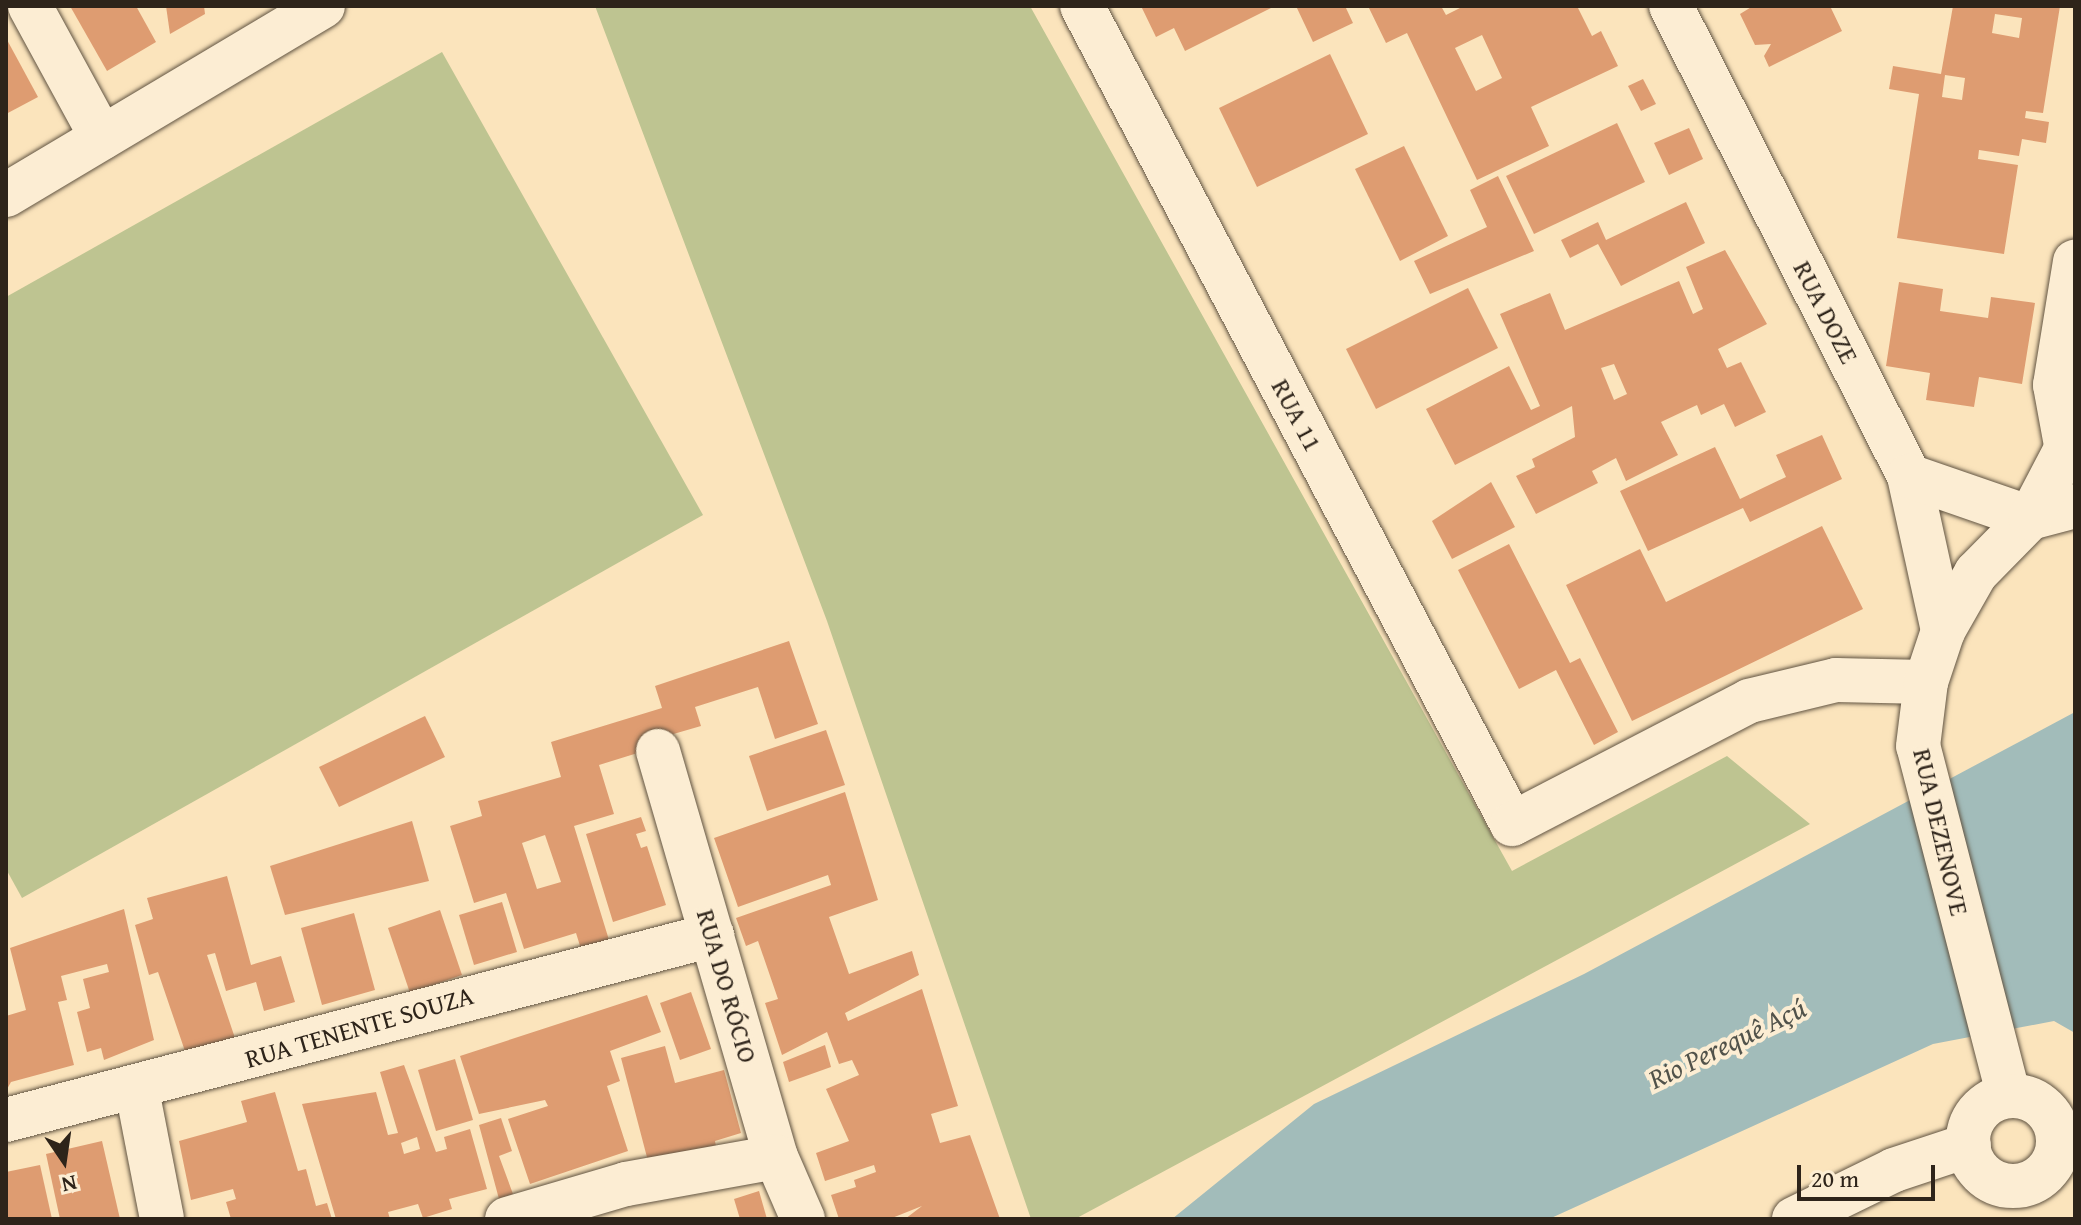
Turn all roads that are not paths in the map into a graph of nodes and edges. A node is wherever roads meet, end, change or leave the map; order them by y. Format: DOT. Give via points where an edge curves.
graph roads {
  1 [pos="30,6"];
  2 [pos="323,6"];
  3 [pos="1082,6"];
  4 [pos="1671,6"];
  5 [pos="102,138"];
  6 [pos="6,195"];
  7 [pos="2075,262"];
  8 [pos="2070,438"];
  9 [pos="1909,476"];
  10 [pos="2075,506"];
  11 [pos="2030,518"];
  12 [pos="1943,631"];
  13 [pos="1926,682"];
  14 [pos="658,751"];
  15 [pos="712,935"];
  16 [pos="2003,1080"];
  17 [pos="137,1090"];
  18 [pos="6,1120"];
  19 [pos="2069,1132"];
  20 [pos="1969,1145"];
  21 [pos="776,1157"];
  22 [pos="2018,1204"];
  23 [pos="162,1219"];
  24 [pos="507,1219"];
  25 [pos="803,1219"];
  26 [pos="1794,1219"];
  1 -- 5 [label="street"];
  2 -- 5 [label="street"];
  3 -- 13 [label="street, RUA 11" via="1512,824 1749,701 1836,680"];
  4 -- 9 [label="street, RUA DOZE"];
  5 -- 6 [label="street"];
  7 -- 8 [label="street, RUA DEZENOVE" via="2055,385"];
  8 -- 11 [label="street, RUA DEZENOVE"];
  9 -- 11 [label="street"];
  9 -- 12 [label="street, RUA DOZE"];
  10 -- 11 [label="street"];
  11 -- 12 [label="street, RUA DEZENOVE" via="1976,573"];
  12 -- 13 [label="street, RUA DEZENOVE"];
  13 -- 16 [label="street, RUA DEZENOVE" via="1918,746"];
  14 -- 15 [label="street, RUA DO RÓCIO"];
  15 -- 17 [label="street, RUA TENENTE SOUZA"];
  15 -- 21 [label="street, RUA DO RÓCIO"];
  16 -- 19 [label="street" via="2035,1098"];
  16 -- 20 [label="street" via="1973,1120"];
  17 -- 18 [label="street, RUA TENENTE SOUZA"];
  17 -- 23 [label="street"];
  19 -- 22 [label="street" via="2050,1166"];
  20 -- 22 [label="street" via="1992,1185"];
  20 -- 26 [label="street" via="1894,1170"];
  21 -- 24 [label="street" via="626,1184"];
  21 -- 25 [label="street, RUA DO RÓCIO"];
}
